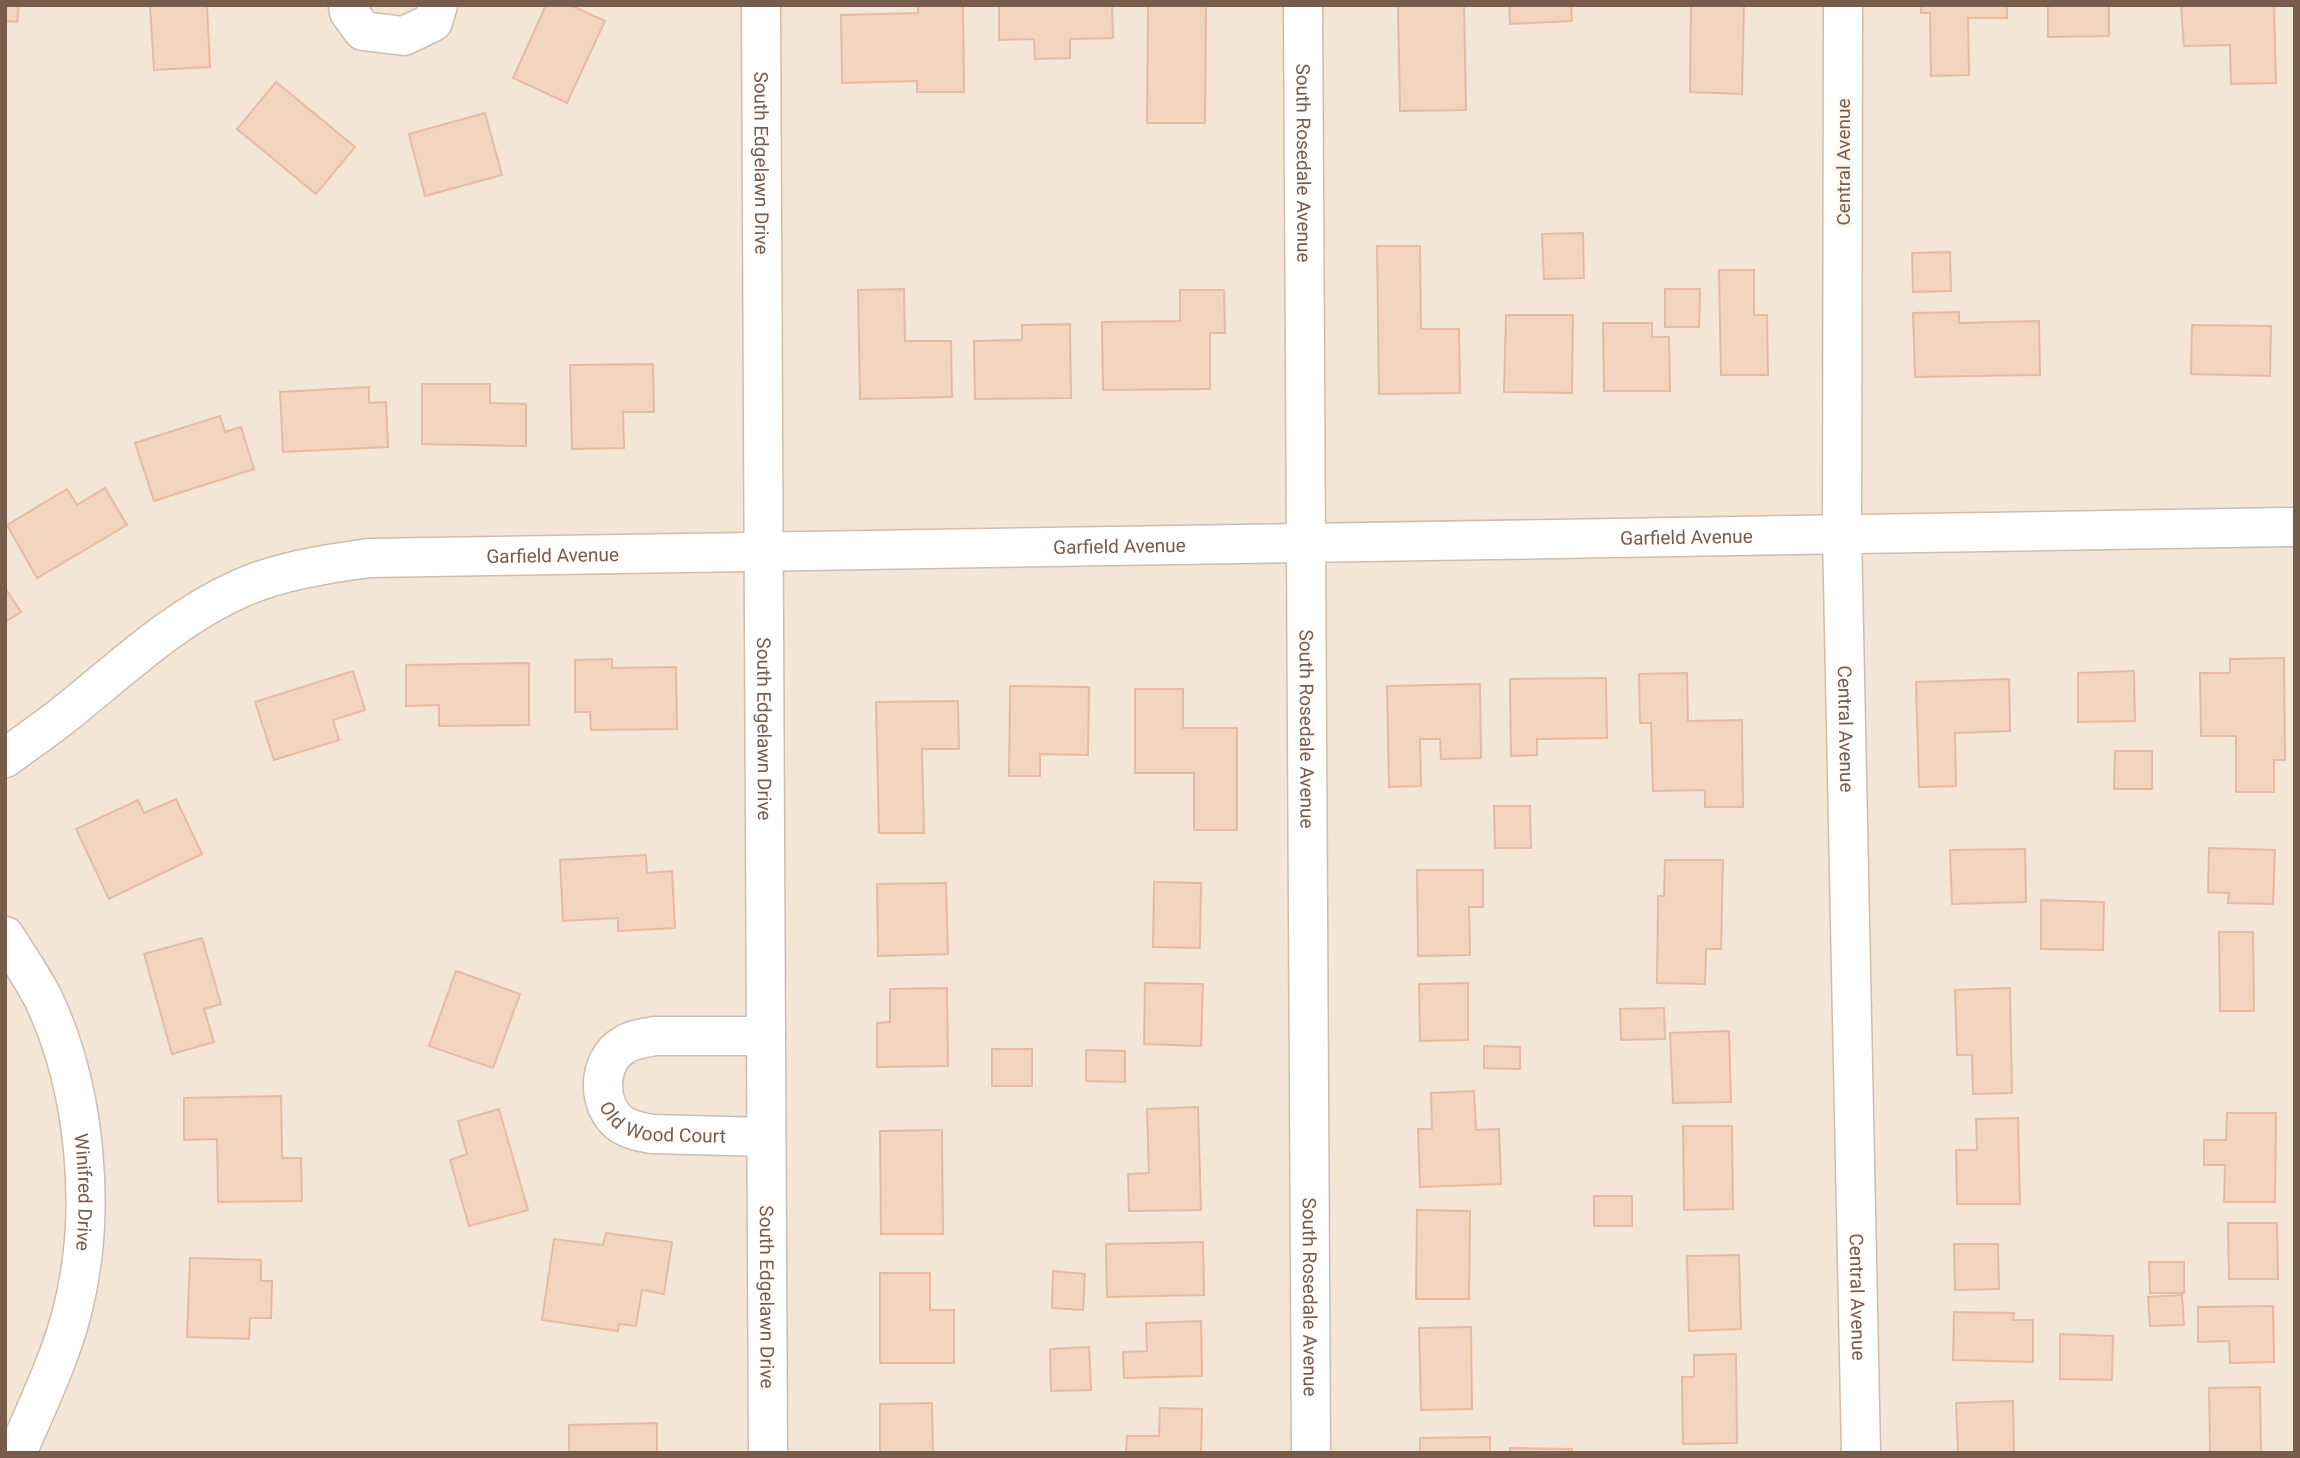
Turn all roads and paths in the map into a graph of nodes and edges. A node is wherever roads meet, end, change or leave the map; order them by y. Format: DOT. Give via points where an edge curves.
graph roads {
  1 [pos="348,5"];
  2 [pos="438,5"];
  3 [pos="761,5"];
  4 [pos="1303,5"];
  5 [pos="1843,5"];
  6 [pos="2295,527"];
  7 [pos="1842,533"];
  8 [pos="1305,544"];
  9 [pos="762,552"];
  10 [pos="5,758"];
  11 [pos="5,936"];
  12 [pos="766,1036"];
  13 [pos="766,1137"];
  14 [pos="17,1453"];
  15 [pos="768,1453"];
  16 [pos="1311,1453"];
  17 [pos="1861,1453"];
  1 -- 2 [label="street" via="363,31 404,36 433,22"];
  3 -- 9 [label="street, South Edgelawn Drive"];
  4 -- 8 [label="street, South Rosedale Avenue"];
  5 -- 7 [label="street, Central Avenue"];
  6 -- 7 [label="street, Garfield Avenue"];
  7 -- 8 [label="street, Garfield Avenue"];
  7 -- 17 [label="street, Central Avenue"];
  8 -- 9 [label="street, Garfield Avenue"];
  8 -- 16 [label="street, South Rosedale Avenue"];
  9 -- 10 [label="street, Garfield Avenue" via="369,558 318,565 242,587 209,604"];
  9 -- 12 [label="street, South Edgelawn Drive"];
  11 -- 14 [label="street, Winifred Drive" via="43,999 61,1041 75,1091 85,1178 73,1310"];
  12 -- 13 [label="street, South Edgelawn Drive"];
  12 -- 13 [label="street, Old Wood Court" via="638,1039 612,1054 603,1080 610,1113 634,1130"];
  13 -- 15 [label="street, South Edgelawn Drive"];
}
